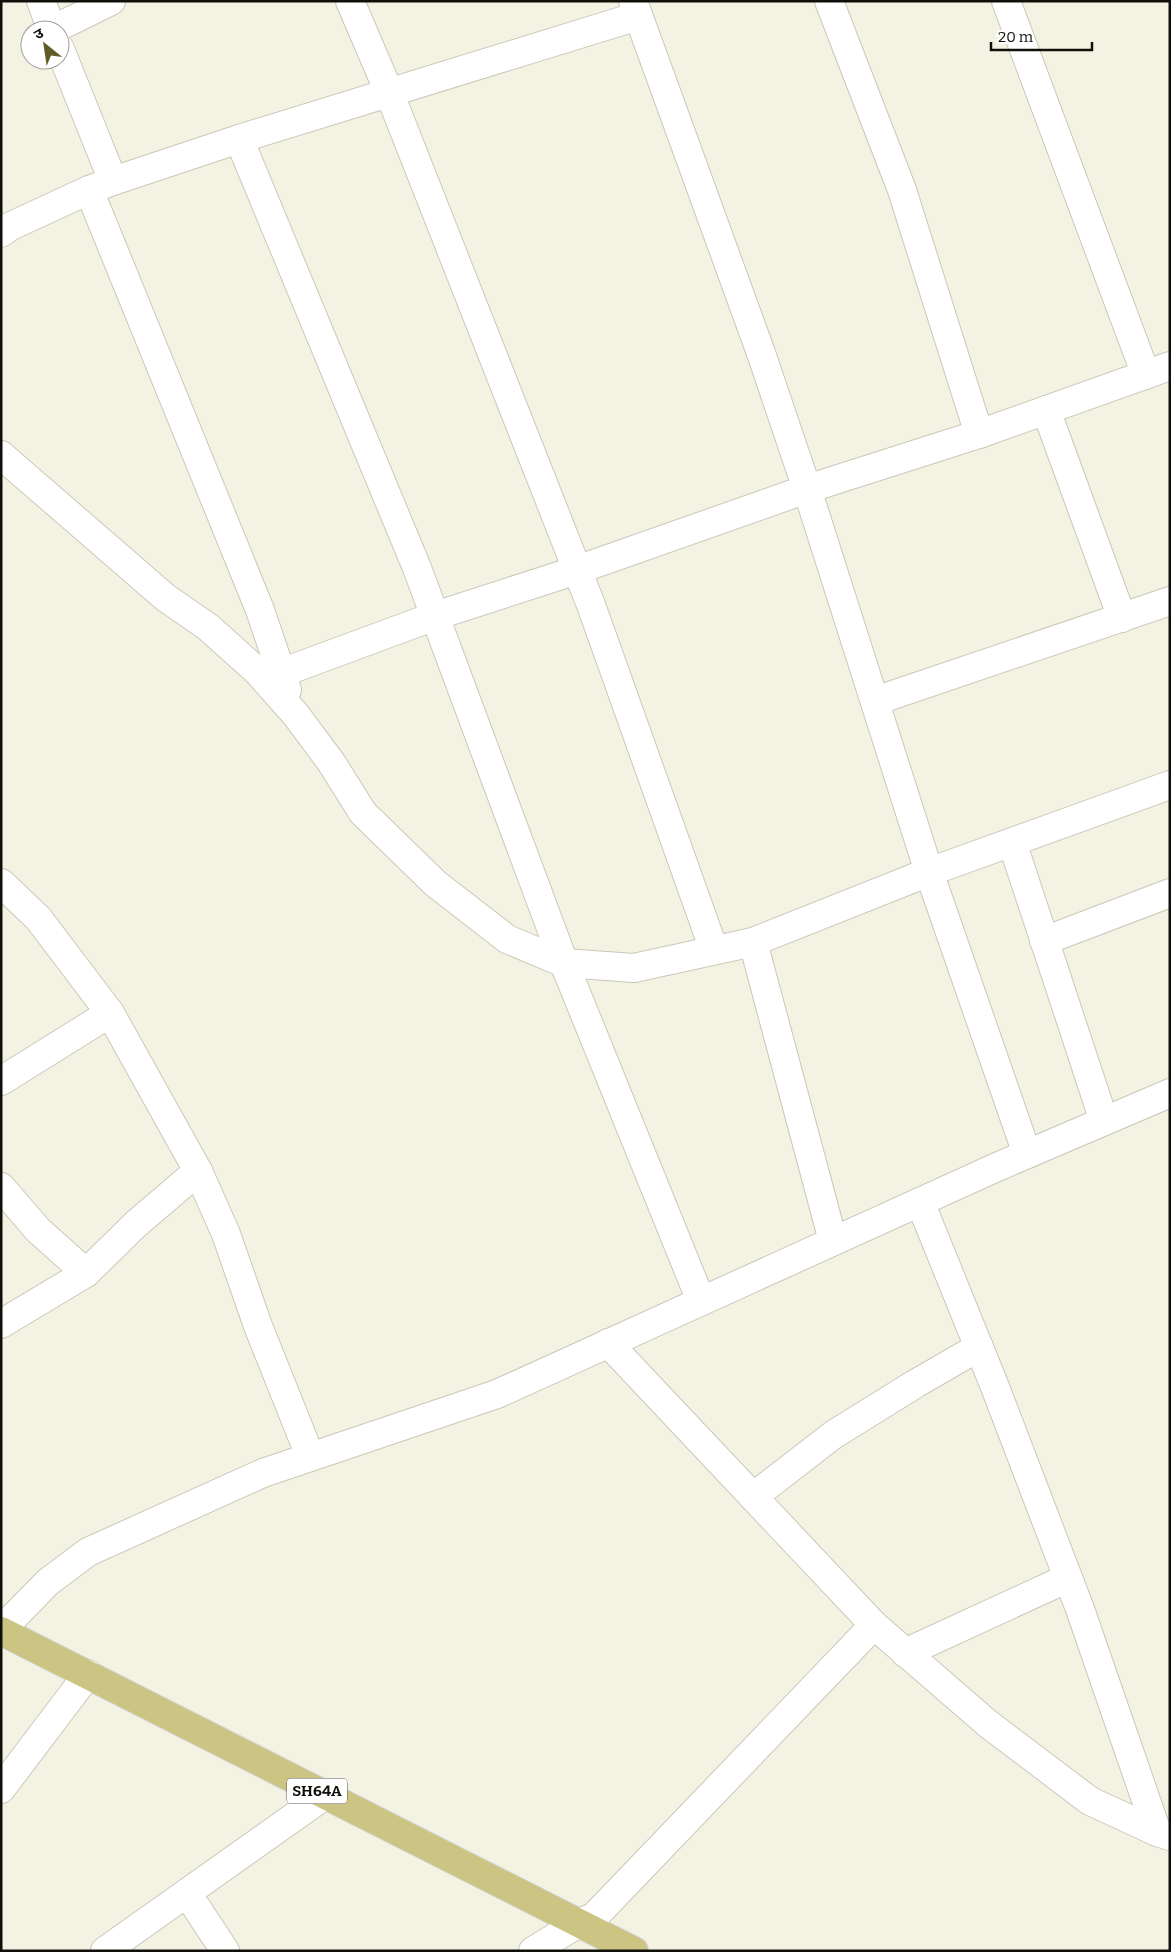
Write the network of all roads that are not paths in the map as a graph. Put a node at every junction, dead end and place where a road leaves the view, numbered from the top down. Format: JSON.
{"nodes":[{"id":1,"x":41,"y":1,"type":"edge"},
{"id":2,"x":111,"y":1,"type":"edge"},
{"id":3,"x":350,"y":1,"type":"edge"},
{"id":4,"x":829,"y":1,"type":"edge"},
{"id":5,"x":1006,"y":1,"type":"edge"},
{"id":6,"x":635,"y":8,"type":"edge"},
{"id":7,"x":48,"y":20,"type":"edge"},
{"id":8,"x":70,"y":21,"type":"edge"},
{"id":9,"x":66,"y":70,"type":"edge"},
{"id":10,"x":389,"y":92,"type":"junction"},
{"id":11,"x":239,"y":139,"type":"junction"},
{"id":12,"x":101,"y":185,"type":"junction"},
{"id":13,"x":1,"y":233,"type":"edge"},
{"id":14,"x":1158,"y":370,"type":"edge"},
{"id":15,"x":1046,"y":410,"type":"junction"},
{"id":16,"x":979,"y":434,"type":"junction"},
{"id":17,"x":1,"y":454,"type":"edge"},
{"id":18,"x":807,"y":489,"type":"junction"},
{"id":19,"x":577,"y":570,"type":"junction"},
{"id":20,"x":1170,"y":602,"type":"edge"},
{"id":21,"x":435,"y":616,"type":"junction"},
{"id":22,"x":1122,"y":618,"type":"junction"},
{"id":23,"x":281,"y":673,"type":"junction"},
{"id":24,"x":875,"y":701,"type":"junction"},
{"id":25,"x":296,"y":716,"type":"junction"},
{"id":26,"x":1170,"y":785,"type":"edge"},
{"id":27,"x":1012,"y":842,"type":"junction"},
{"id":28,"x":929,"y":872,"type":"junction"},
{"id":29,"x":1,"y":883,"type":"edge"},
{"id":30,"x":1170,"y":893,"type":"edge"},
{"id":31,"x":1044,"y":941,"type":"junction"},
{"id":32,"x":753,"y":942,"type":"junction"},
{"id":33,"x":714,"y":950,"type":"junction"},
{"id":34,"x":564,"y":963,"type":"junction"},
{"id":35,"x":110,"y":1013,"type":"junction"},
{"id":36,"x":1,"y":1081,"type":"edge"},
{"id":37,"x":1170,"y":1093,"type":"edge"},
{"id":38,"x":1104,"y":1121,"type":"junction"},
{"id":39,"x":1027,"y":1154,"type":"junction"},
{"id":40,"x":198,"y":1171,"type":"junction"},
{"id":41,"x":1,"y":1187,"type":"edge"},
{"id":42,"x":920,"y":1202,"type":"junction"},
{"id":43,"x":833,"y":1241,"type":"junction"},
{"id":44,"x":86,"y":1273,"type":"junction"},
{"id":45,"x":700,"y":1301,"type":"junction"},
{"id":46,"x":1,"y":1324,"type":"edge"},
{"id":47,"x":608,"y":1343,"type":"junction"},
{"id":48,"x":979,"y":1347,"type":"junction"},
{"id":49,"x":310,"y":1456,"type":"junction"},
{"id":50,"x":753,"y":1497,"type":"junction"},
{"id":51,"x":1068,"y":1578,"type":"junction"},
{"id":52,"x":874,"y":1625,"type":"junction"},
{"id":53,"x":1,"y":1631,"type":"edge"},
{"id":54,"x":905,"y":1652,"type":"junction"},
{"id":55,"x":88,"y":1674,"type":"junction"},
{"id":56,"x":1,"y":1789,"type":"edge"},
{"id":57,"x":325,"y":1795,"type":"junction"},
{"id":58,"x":1163,"y":1834,"type":"edge"},
{"id":59,"x":187,"y":1893,"type":"junction"},
{"id":60,"x":579,"y":1923,"type":"junction"},
{"id":61,"x":105,"y":1951,"type":"edge"},
{"id":62,"x":225,"y":1951,"type":"edge"},
{"id":63,"x":533,"y":1951,"type":"edge"},
{"id":64,"x":634,"y":1951,"type":"edge"}],
"edges":[{"from":1,"to":7,"type":"street"},
{"from":2,"to":8,"type":"street"},
{"from":3,"to":10,"type":"street"},
{"from":4,"to":16,"type":"street"},
{"from":5,"to":14,"type":"street"},
{"from":6,"to":10,"type":"street"},
{"from":6,"to":18,"type":"street"},
{"from":9,"to":12,"type":"street"},
{"from":10,"to":11,"type":"street"},
{"from":10,"to":19,"type":"street"},
{"from":11,"to":12,"type":"street"},
{"from":11,"to":21,"type":"street"},
{"from":12,"to":13,"type":"street"},
{"from":12,"to":23,"type":"street"},
{"from":14,"to":15,"type":"street"},
{"from":15,"to":16,"type":"street"},
{"from":15,"to":22,"type":"street"},
{"from":16,"to":18,"type":"street"},
{"from":17,"to":25,"type":"street"},
{"from":18,"to":19,"type":"street"},
{"from":18,"to":24,"type":"street"},
{"from":19,"to":21,"type":"street"},
{"from":19,"to":33,"type":"street"},
{"from":20,"to":22,"type":"street"},
{"from":21,"to":23,"type":"street"},
{"from":21,"to":34,"type":"street"},
{"from":22,"to":24,"type":"street"},
{"from":23,"to":25,"type":"street"},
{"from":24,"to":28,"type":"street"},
{"from":25,"to":34,"type":"street"},
{"from":26,"to":27,"type":"street"},
{"from":27,"to":28,"type":"street"},
{"from":27,"to":31,"type":"street"},
{"from":28,"to":32,"type":"street"},
{"from":28,"to":39,"type":"street"},
{"from":29,"to":35,"type":"street"},
{"from":30,"to":31,"type":"street"},
{"from":31,"to":38,"type":"street"},
{"from":32,"to":33,"type":"street"},
{"from":32,"to":43,"type":"street"},
{"from":33,"to":34,"type":"street"},
{"from":34,"to":45,"type":"street"},
{"from":35,"to":36,"type":"street"},
{"from":35,"to":40,"type":"street"},
{"from":37,"to":38,"type":"street"},
{"from":38,"to":39,"type":"street"},
{"from":39,"to":42,"type":"street"},
{"from":40,"to":44,"type":"street"},
{"from":40,"to":49,"type":"street"},
{"from":41,"to":44,"type":"street"},
{"from":42,"to":43,"type":"street"},
{"from":42,"to":48,"type":"street"},
{"from":43,"to":45,"type":"street"},
{"from":44,"to":46,"type":"street"},
{"from":45,"to":47,"type":"street"},
{"from":47,"to":49,"type":"street"},
{"from":47,"to":50,"type":"street"},
{"from":48,"to":50,"type":"street"},
{"from":48,"to":51,"type":"street"},
{"from":49,"to":53,"type":"street"},
{"from":50,"to":52,"type":"street"},
{"from":51,"to":54,"type":"street"},
{"from":51,"to":58,"type":"street"},
{"from":52,"to":54,"type":"street"},
{"from":52,"to":60,"type":"street"},
{"from":53,"to":55,"type":"main road","number":"SH64A"},
{"from":54,"to":58,"type":"street"},
{"from":55,"to":56,"type":"street"},
{"from":55,"to":57,"type":"main road","number":"SH64A"},
{"from":57,"to":59,"type":"street"},
{"from":57,"to":60,"type":"main road","number":"SH64A"},
{"from":59,"to":61,"type":"street"},
{"from":59,"to":62,"type":"street"},
{"from":60,"to":63,"type":"street"},
{"from":60,"to":64,"type":"main road","number":"SH64A"}]}
